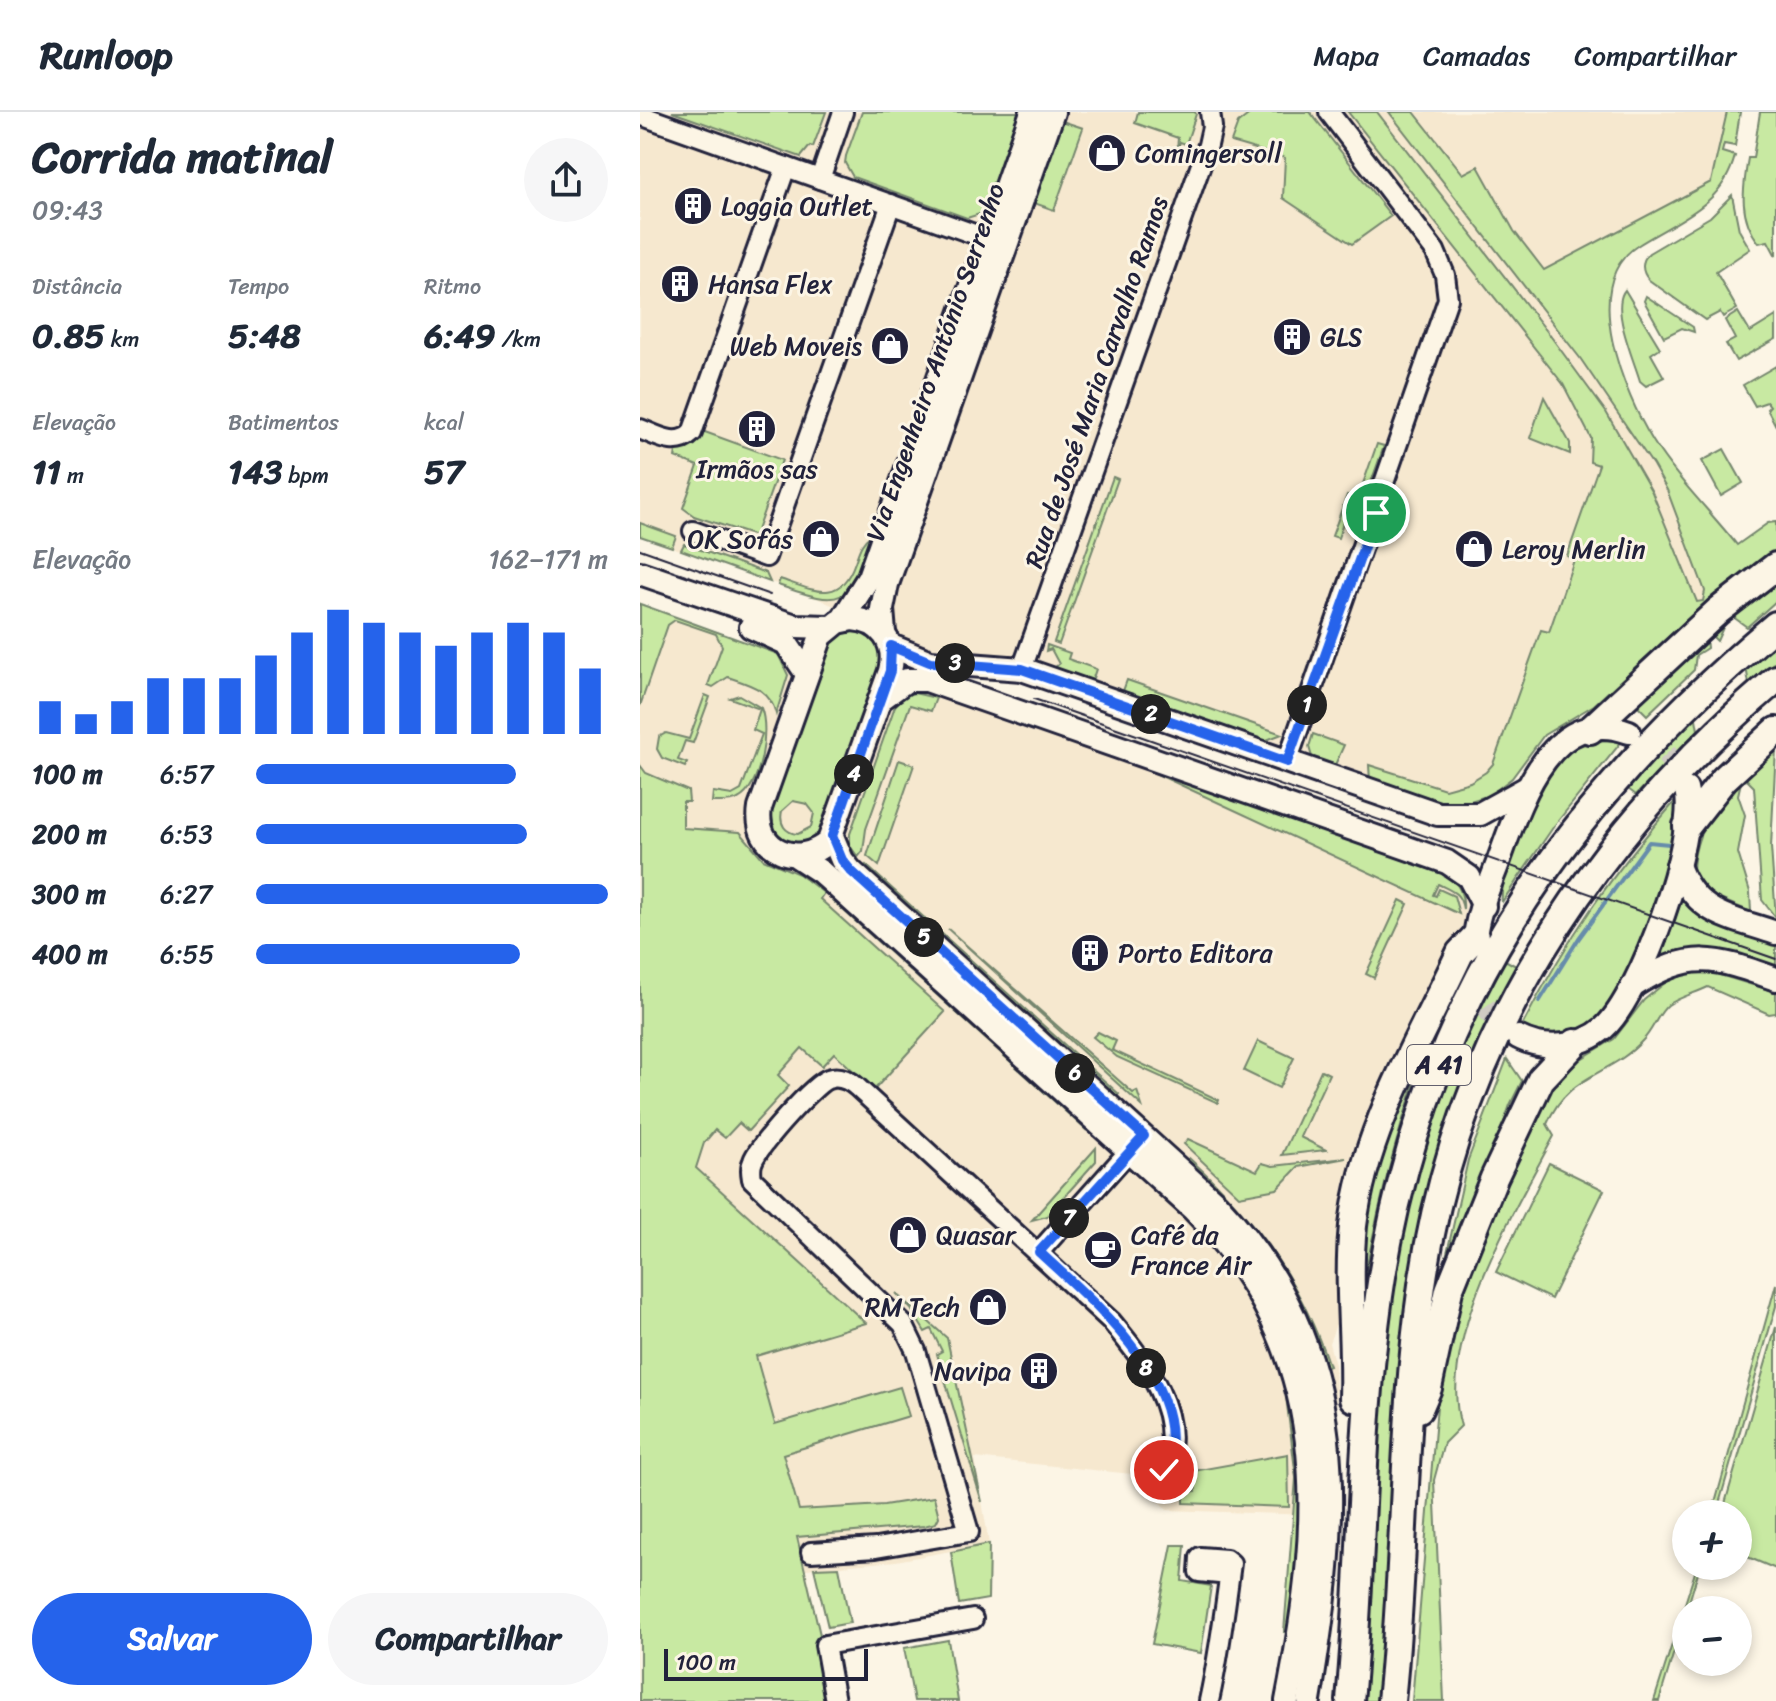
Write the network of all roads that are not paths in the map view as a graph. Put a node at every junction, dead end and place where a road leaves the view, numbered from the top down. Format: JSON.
{"nodes":[{"id":1,"x":843,"y":112,"type":"edge"},
{"id":2,"x":1032,"y":112,"type":"edge"},
{"id":3,"x":1053,"y":112,"type":"edge"},
{"id":4,"x":1228,"y":112,"type":"edge"},
{"id":5,"x":1329,"y":112,"type":"edge"},
{"id":6,"x":640,"y":115,"type":"edge"},
{"id":7,"x":1211,"y":120,"type":"edge"},
{"id":8,"x":786,"y":167,"type":"junction"},
{"id":9,"x":820,"y":179,"type":"junction"},
{"id":10,"x":891,"y":204,"type":"junction"},
{"id":11,"x":988,"y":239,"type":"junction"},
{"id":12,"x":640,"y":429,"type":"edge"},
{"id":13,"x":693,"y":531,"type":"dead end"},
{"id":14,"x":1776,"y":566,"type":"edge"},
{"id":15,"x":640,"y":573,"type":"edge"},
{"id":16,"x":640,"y":588,"type":"edge"},
{"id":17,"x":835,"y":624,"type":"junction"},
{"id":18,"x":1776,"y":625,"type":"edge"},
{"id":19,"x":887,"y":640,"type":"junction"},
{"id":20,"x":1022,"y":669,"type":"junction"},
{"id":21,"x":807,"y":674,"type":"junction"},
{"id":22,"x":1776,"y":679,"type":"edge"},
{"id":23,"x":881,"y":699,"type":"junction"},
{"id":24,"x":1590,"y":730,"type":"junction"},
{"id":25,"x":1776,"y":731,"type":"edge"},
{"id":26,"x":1629,"y":732,"type":"tunnel mouth"},
{"id":27,"x":1287,"y":762,"type":"junction"},
{"id":28,"x":1527,"y":788,"type":"junction"},
{"id":29,"x":1686,"y":789,"type":"tunnel mouth"},
{"id":30,"x":1687,"y":826,"type":"junction"},
{"id":31,"x":832,"y":836,"type":"junction"},
{"id":32,"x":798,"y":857,"type":"junction"},
{"id":33,"x":1678,"y":865,"type":"junction"},
{"id":34,"x":1484,"y":906,"type":"junction"},
{"id":35,"x":1776,"y":933,"type":"edge"},
{"id":36,"x":1475,"y":940,"type":"joint"},
{"id":37,"x":1776,"y":979,"type":"edge"},
{"id":38,"x":1633,"y":986,"type":"junction"},
{"id":39,"x":1518,"y":1037,"type":"tunnel mouth"},
{"id":40,"x":1575,"y":1043,"type":"junction"},
{"id":41,"x":1137,"y":1144,"type":"junction"},
{"id":42,"x":1039,"y":1252,"type":"junction"},
{"id":43,"x":1408,"y":1434,"type":"junction"},
{"id":44,"x":1164,"y":1470,"type":"dead end"},
{"id":45,"x":1363,"y":1505,"type":"junction"},
{"id":46,"x":811,"y":1552,"type":"dead end"},
{"id":47,"x":1229,"y":1575,"type":"dead end"},
{"id":48,"x":973,"y":1619,"type":"dead end"},
{"id":49,"x":835,"y":1701,"type":"edge"},
{"id":50,"x":1209,"y":1701,"type":"edge"},
{"id":51,"x":1287,"y":1701,"type":"edge"},
{"id":52,"x":1309,"y":1701,"type":"edge"},
{"id":53,"x":1350,"y":1701,"type":"edge"},
{"id":54,"x":1391,"y":1701,"type":"edge"}],
"edges":[{"from":1,"to":9,"type":"street"},
{"from":2,"to":11,"type":"main road","name":"Via Engenheiro António Serrenho"},
{"from":3,"to":19,"type":"main road","name":"Via Engenheiro António Serrenho"},
{"from":4,"to":7,"type":"street"},
{"from":5,"to":27,"type":"street"},
{"from":6,"to":8,"type":"street"},
{"from":7,"to":20,"type":"street","name":"Rua de José Maria Carvalho Ramos"},
{"from":8,"to":9,"type":"street"},
{"from":8,"to":12,"type":"street"},
{"from":9,"to":10,"type":"street"},
{"from":10,"to":11,"type":"street"},
{"from":10,"to":13,"type":"street"},
{"from":11,"to":17,"type":"main road","name":"Via Engenheiro António Serrenho"},
{"from":14,"to":24,"type":"highway"},
{"from":15,"to":17,"type":"main road"},
{"from":16,"to":21,"type":"main road"},
{"from":17,"to":19,"type":"main road"},
{"from":17,"to":21,"type":"main road","name":"Via Engenheiro António Serrenho"},
{"from":18,"to":45,"type":"highway","number":"A 41"},
{"from":19,"to":20,"type":"main road"},
{"from":19,"to":23,"type":"main road","name":"Via Engenheiro António Serrenho"},
{"from":20,"to":27,"type":"main road"},
{"from":21,"to":32,"type":"main road","name":"Via Engenheiro António Serrenho"},
{"from":22,"to":43,"type":"highway","number":"A 41"},
{"from":23,"to":31,"type":"main road","name":"Via Engenheiro António Serrenho"},
{"from":23,"to":34,"type":"main road"},
{"from":24,"to":26,"type":"main road"},
{"from":24,"to":28,"type":"main road"},
{"from":25,"to":30,"type":"highway"},
{"from":27,"to":28,"type":"main road"},
{"from":28,"to":34,"type":"main road"},
{"from":29,"to":30,"type":"main road"},
{"from":30,"to":33,"type":"main road"},
{"from":31,"to":32,"type":"main road"},
{"from":31,"to":41,"type":"main road"},
{"from":32,"to":41,"type":"main road","name":"Via Engenheiro António Serrenho"},
{"from":33,"to":35,"type":"main road"},
{"from":33,"to":38,"type":"main road"},
{"from":34,"to":36,"type":"main road"},
{"from":36,"to":45,"type":"highway"},
{"from":37,"to":38,"type":"main road"},
{"from":38,"to":40,"type":"main road"},
{"from":39,"to":40,"type":"main road"},
{"from":40,"to":43,"type":"highway"},
{"from":41,"to":42,"type":"street"},
{"from":41,"to":51,"type":"main road"},
{"from":41,"to":52,"type":"main road"},
{"from":42,"to":44,"type":"street"},
{"from":42,"to":46,"type":"street"},
{"from":43,"to":54,"type":"highway","number":"A 41"},
{"from":45,"to":53,"type":"highway","number":"A 41"},
{"from":47,"to":50,"type":"street"},
{"from":48,"to":49,"type":"street"}]}
